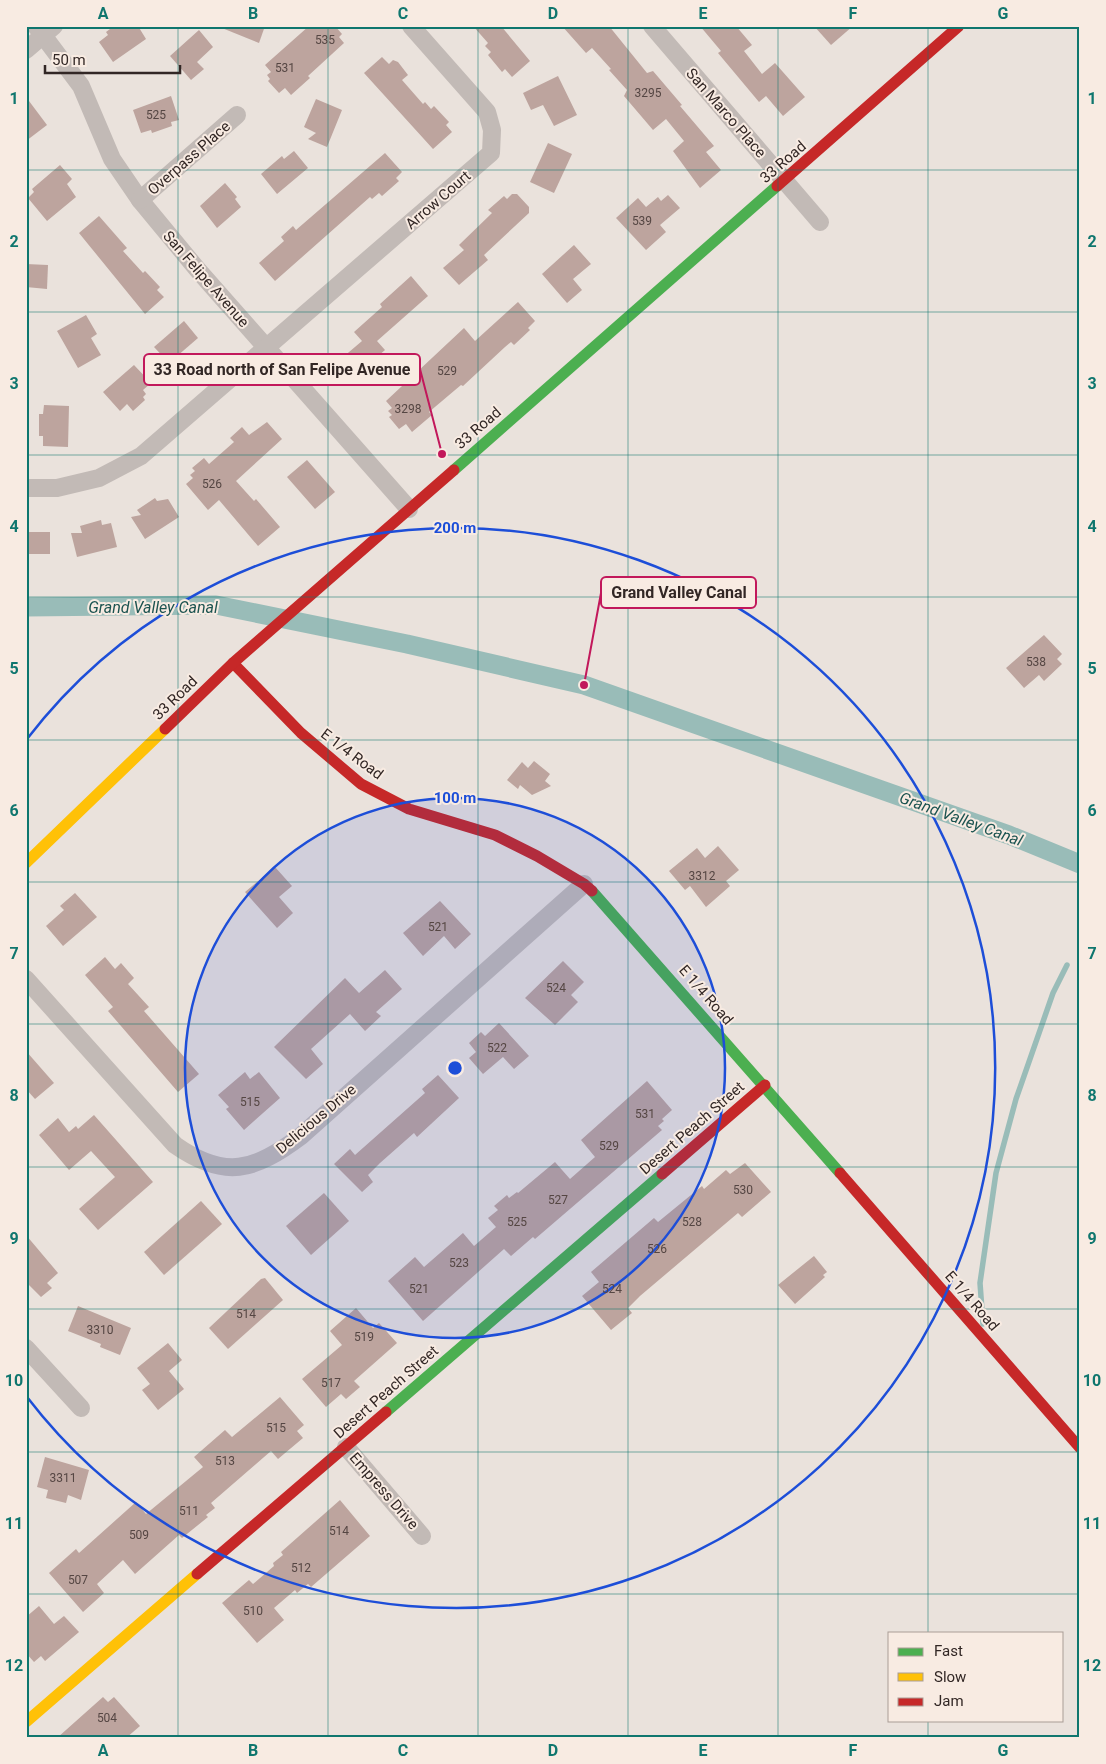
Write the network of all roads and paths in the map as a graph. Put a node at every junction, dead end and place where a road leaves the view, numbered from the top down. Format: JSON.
{"nodes":[{"id":1,"x":411,"y":26,"type":"edge"},
{"id":2,"x":652,"y":26,"type":"edge"},
{"id":3,"x":959,"y":26,"type":"edge"},
{"id":4,"x":45,"y":29,"type":"edge"},
{"id":5,"x":26,"y":50,"type":"edge"},
{"id":6,"x":237,"y":115,"type":"dead end"},
{"id":7,"x":785,"y":181,"type":"junction"},
{"id":8,"x":140,"y":200,"type":"junction"},
{"id":9,"x":820,"y":222,"type":"dead end"},
{"id":10,"x":266,"y":348,"type":"junction"},
{"id":11,"x":26,"y":488,"type":"edge"},
{"id":12,"x":409,"y":509,"type":"junction"},
{"id":13,"x":233,"y":663,"type":"junction"},
{"id":14,"x":26,"y":863,"type":"edge"},
{"id":15,"x":584,"y":884,"type":"junction"},
{"id":16,"x":26,"y":979,"type":"edge"},
{"id":17,"x":765,"y":1085,"type":"junction"},
{"id":18,"x":26,"y":1348,"type":"edge"},
{"id":19,"x":81,"y":1408,"type":"dead end"},
{"id":20,"x":346,"y":1447,"type":"junction"},
{"id":21,"x":1080,"y":1448,"type":"edge"},
{"id":22,"x":422,"y":1536,"type":"dead end"},
{"id":23,"x":26,"y":1722,"type":"edge"}],
"edges":[{"from":1,"to":10,"type":"street","name":"Arrow Court"},
{"from":2,"to":7,"type":"street","name":"San Marco Place"},
{"from":3,"to":7,"type":"street","name":"33 Road"},
{"from":4,"to":5,"type":"street"},
{"from":4,"to":8,"type":"street","name":"San Felipe Avenue"},
{"from":6,"to":8,"type":"street","name":"Overpass Place"},
{"from":7,"to":9,"type":"street","name":"San Marco Place"},
{"from":7,"to":12,"type":"street","name":"33 Road"},
{"from":8,"to":10,"type":"street","name":"San Felipe Avenue"},
{"from":10,"to":11,"type":"street","name":"Arrow Court"},
{"from":10,"to":12,"type":"street","name":"San Felipe Avenue"},
{"from":12,"to":13,"type":"street","name":"33 Road"},
{"from":13,"to":14,"type":"street","name":"33 Road"},
{"from":13,"to":15,"type":"street","name":"E 1/4 Road"},
{"from":15,"to":16,"type":"street","name":"Delicious Drive"},
{"from":15,"to":17,"type":"street","name":"E 1/4 Road"},
{"from":17,"to":20,"type":"street","name":"Desert Peach Street"},
{"from":17,"to":21,"type":"street","name":"E 1/4 Road"},
{"from":18,"to":19,"type":"street"},
{"from":20,"to":22,"type":"street","name":"Empress Drive"},
{"from":20,"to":23,"type":"street","name":"Desert Peach Street"}]}
